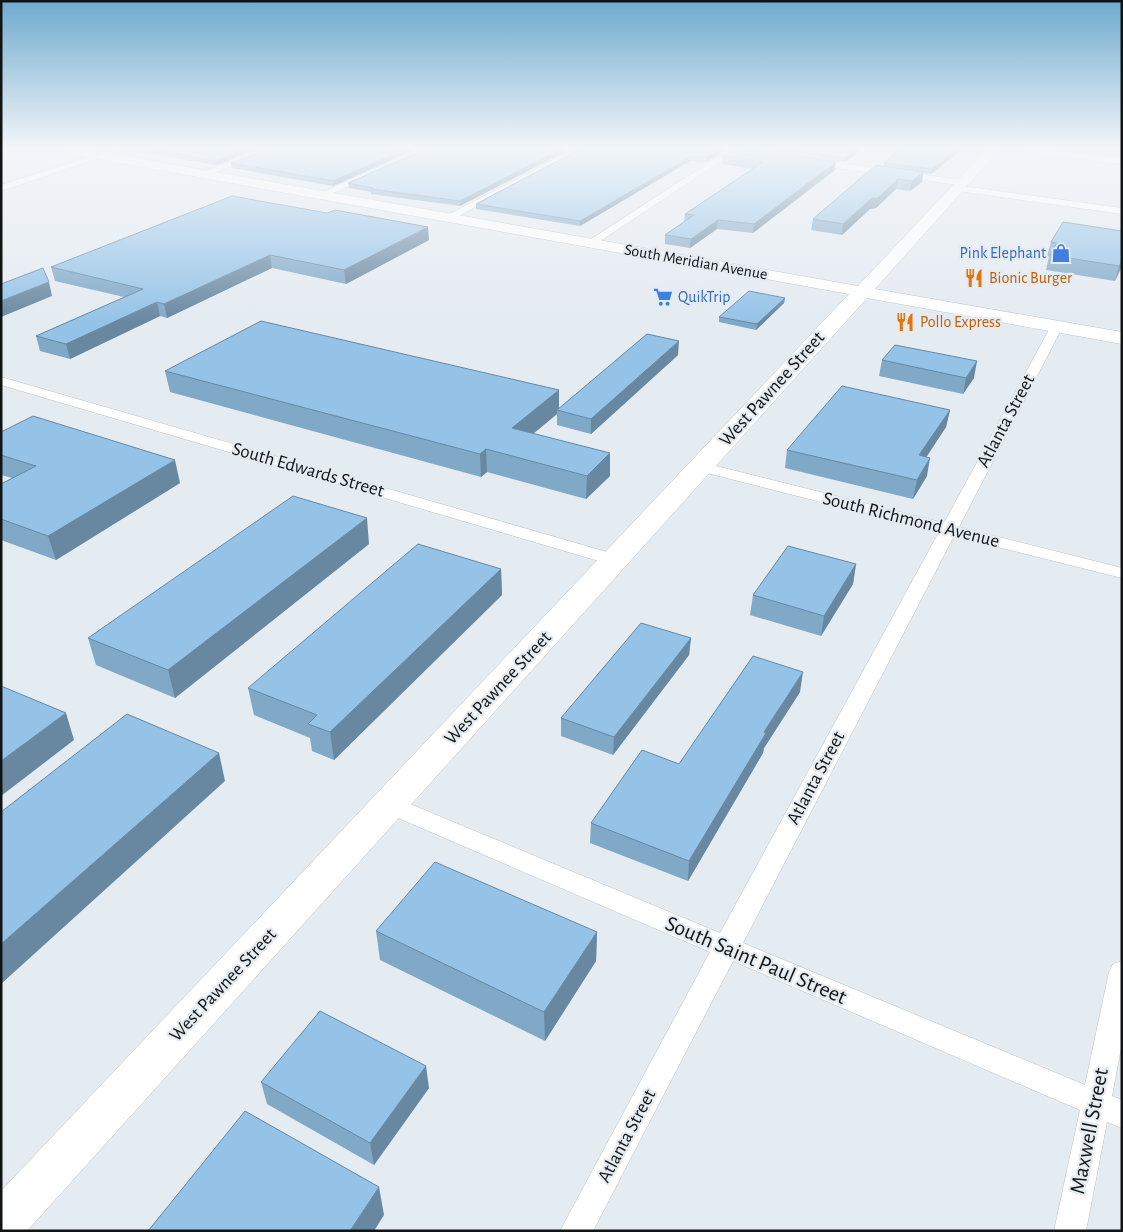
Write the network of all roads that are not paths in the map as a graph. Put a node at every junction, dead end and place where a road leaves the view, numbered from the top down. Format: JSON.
{"nodes":[{"id":1,"x":384,"y":206,"type":"edge"},
{"id":2,"x":469,"y":206,"type":"edge"},
{"id":3,"x":648,"y":206,"type":"edge"},
{"id":4,"x":941,"y":206,"type":"edge"},
{"id":5,"x":1093,"y":206,"type":"edge"},
{"id":6,"x":1122,"y":211,"type":"edge"},
{"id":7,"x":447,"y":218,"type":"junction"},
{"id":8,"x":590,"y":243,"type":"junction"},
{"id":9,"x":861,"y":291,"type":"junction"},
{"id":10,"x":1056,"y":326,"type":"junction"},
{"id":11,"x":1122,"y":338,"type":"edge"},
{"id":12,"x":1,"y":381,"type":"edge"},
{"id":13,"x":700,"y":467,"type":"junction"},
{"id":14,"x":947,"y":529,"type":"junction"},
{"id":15,"x":615,"y":560,"type":"junction"},
{"id":16,"x":1122,"y":574,"type":"edge"},
{"id":17,"x":390,"y":806,"type":"junction"},
{"id":18,"x":727,"y":948,"type":"junction"},
{"id":19,"x":1122,"y":972,"type":"edge"},
{"id":20,"x":1095,"y":1102,"type":"junction"},
{"id":21,"x":1122,"y":1114,"type":"edge"},
{"id":22,"x":1,"y":1226,"type":"edge"},
{"id":23,"x":576,"y":1231,"type":"edge"},
{"id":24,"x":1070,"y":1231,"type":"edge"}],
"edges":[{"from":1,"to":7,"type":"main road","name":"South Meridian Avenue"},
{"from":2,"to":7,"type":"street"},
{"from":3,"to":8,"type":"street"},
{"from":4,"to":9,"type":"main road","name":"West Pawnee Street"},
{"from":5,"to":6,"type":"street"},
{"from":7,"to":8,"type":"main road","name":"South Meridian Avenue"},
{"from":8,"to":9,"type":"main road","name":"South Meridian Avenue"},
{"from":9,"to":10,"type":"main road","name":"South Meridian Avenue"},
{"from":9,"to":13,"type":"main road","name":"West Pawnee Street"},
{"from":10,"to":11,"type":"main road","name":"South Meridian Avenue"},
{"from":10,"to":14,"type":"street","name":"Atlanta Street"},
{"from":12,"to":15,"type":"street","name":"South Edwards Street"},
{"from":13,"to":14,"type":"street","name":"South Richmond Avenue"},
{"from":13,"to":15,"type":"main road","name":"West Pawnee Street"},
{"from":14,"to":16,"type":"street","name":"South Richmond Avenue"},
{"from":14,"to":18,"type":"street","name":"Atlanta Street"},
{"from":15,"to":17,"type":"main road","name":"West Pawnee Street"},
{"from":17,"to":18,"type":"street","name":"South Saint Paul Street"},
{"from":17,"to":22,"type":"main road","name":"West Pawnee Street"},
{"from":18,"to":20,"type":"street","name":"South Saint Paul Street"},
{"from":18,"to":23,"type":"street","name":"Atlanta Street"},
{"from":19,"to":20,"type":"street","name":"Maxwell Street"},
{"from":20,"to":21,"type":"street","name":"South Saint Paul Street"},
{"from":20,"to":24,"type":"street","name":"Maxwell Street"}]}
